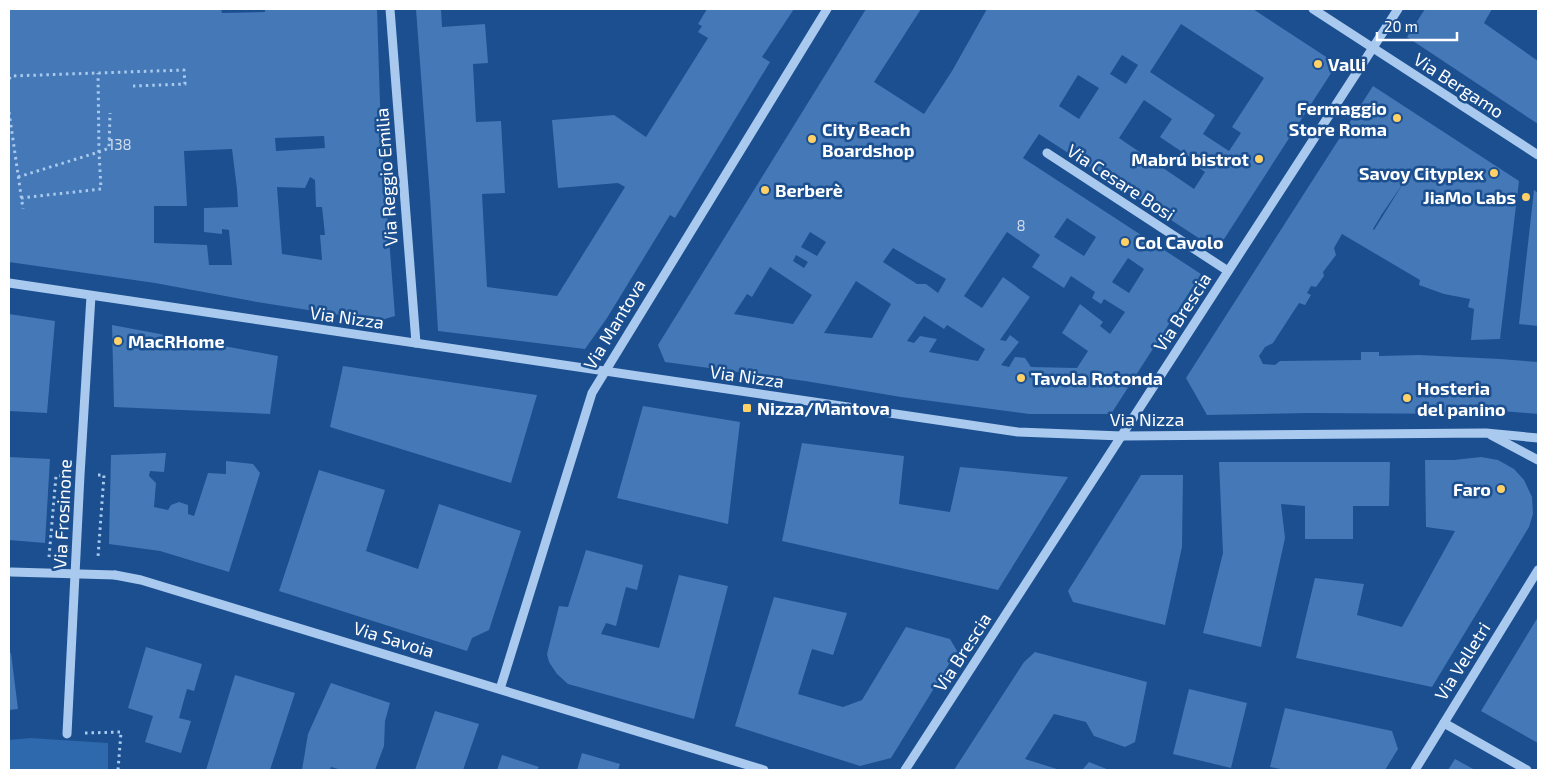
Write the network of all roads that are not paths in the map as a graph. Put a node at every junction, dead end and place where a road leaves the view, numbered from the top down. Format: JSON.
{"nodes":[{"id":1,"x":390,"y":9,"type":"edge"},
{"id":2,"x":827,"y":9,"type":"edge"},
{"id":3,"x":1313,"y":9,"type":"edge"},
{"id":4,"x":1398,"y":9,"type":"edge"},
{"id":5,"x":1372,"y":48,"type":"junction"},
{"id":6,"x":1047,"y":153,"type":"dead end"},
{"id":7,"x":1538,"y":154,"type":"edge"},
{"id":8,"x":1228,"y":271,"type":"junction"},
{"id":9,"x":9,"y":283,"type":"edge"},
{"id":10,"x":91,"y":296,"type":"junction"},
{"id":11,"x":416,"y":343,"type":"junction"},
{"id":12,"x":604,"y":372,"type":"junction"},
{"id":13,"x":1486,"y":433,"type":"junction"},
{"id":14,"x":1122,"y":436,"type":"junction"},
{"id":15,"x":1538,"y":438,"type":"edge"},
{"id":16,"x":1538,"y":460,"type":"edge"},
{"id":17,"x":1538,"y":570,"type":"edge"},
{"id":18,"x":10,"y":572,"type":"edge"},
{"id":19,"x":500,"y":689,"type":"junction"},
{"id":20,"x":1444,"y":722,"type":"junction"},
{"id":21,"x":67,"y":734,"type":"road end"},
{"id":22,"x":764,"y":770,"type":"edge"},
{"id":23,"x":905,"y":770,"type":"edge"},
{"id":24,"x":1415,"y":770,"type":"edge"},
{"id":25,"x":1527,"y":770,"type":"edge"}],
"edges":[{"from":1,"to":11,"type":"street","name":"Via Reggio Emilia"},
{"from":2,"to":12,"type":"street","name":"Via Mantova"},
{"from":3,"to":5,"type":"street","name":"Via Bergamo"},
{"from":4,"to":5,"type":"street","name":"Via Brescia"},
{"from":5,"to":7,"type":"street","name":"Via Bergamo"},
{"from":5,"to":8,"type":"street","name":"Via Brescia"},
{"from":6,"to":8,"type":"street","name":"Via Cesare Bosi"},
{"from":8,"to":14,"type":"street","name":"Via Brescia"},
{"from":9,"to":10,"type":"street","name":"Via Nizza"},
{"from":10,"to":11,"type":"street","name":"Via Nizza"},
{"from":10,"to":21,"type":"street","name":"Via Frosinone"},
{"from":11,"to":12,"type":"street","name":"Via Nizza"},
{"from":12,"to":14,"type":"street","name":"Via Nizza"},
{"from":12,"to":19,"type":"street","name":"Via Mantova"},
{"from":13,"to":14,"type":"street","name":"Via Nizza"},
{"from":13,"to":15,"type":"street","name":"Via Nizza"},
{"from":13,"to":16,"type":"street","name":"Via Nizza"},
{"from":14,"to":23,"type":"street","name":"Via Brescia"},
{"from":17,"to":20,"type":"street","name":"Via Velletri"},
{"from":18,"to":19,"type":"street","name":"Via Savoia","bridge":true},
{"from":19,"to":22,"type":"street","name":"Via Savoia"},
{"from":20,"to":24,"type":"street","name":"Via Velletri"},
{"from":20,"to":25,"type":"street"}]}
